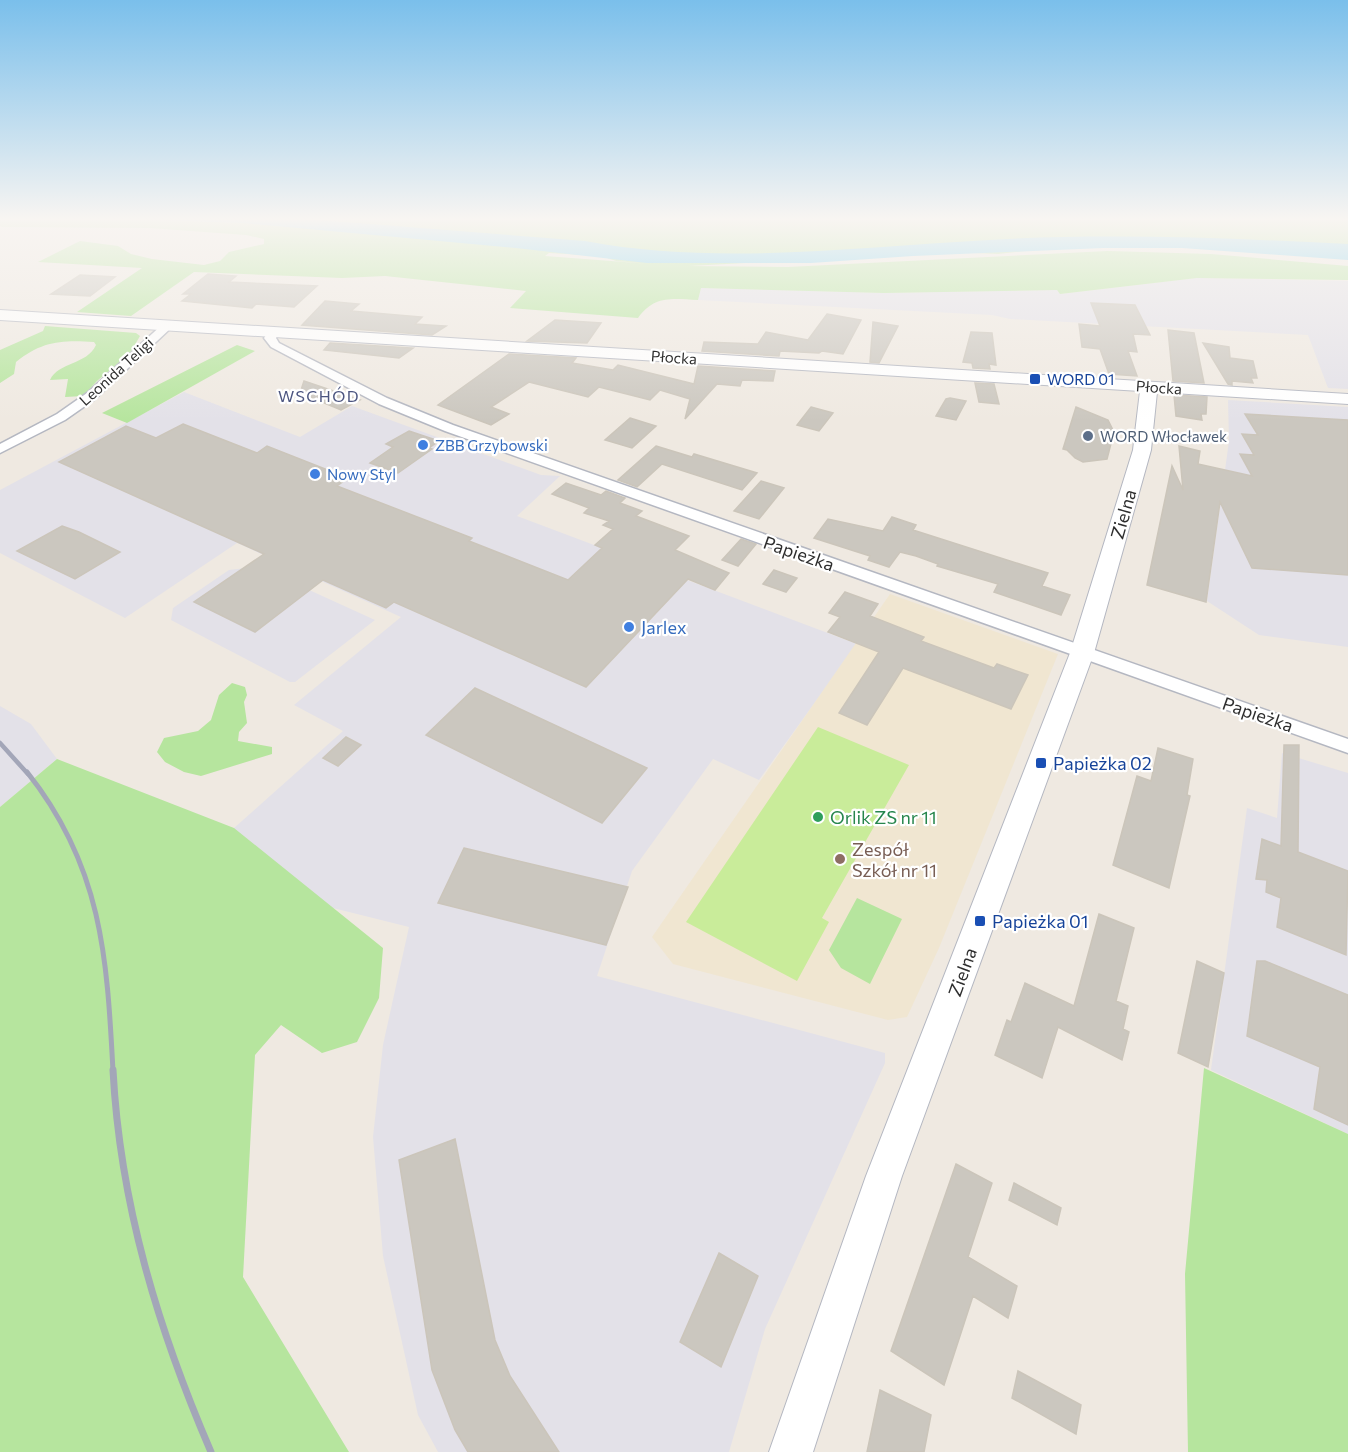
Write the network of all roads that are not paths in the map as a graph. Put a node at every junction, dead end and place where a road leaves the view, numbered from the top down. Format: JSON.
{"nodes":[{"id":1,"x":0,"y":315,"type":"edge"},
{"id":2,"x":168,"y":326,"type":"junction"},
{"id":3,"x":274,"y":332,"type":"junction"},
{"id":4,"x":1149,"y":386,"type":"junction"},
{"id":5,"x":1348,"y":399,"type":"edge"},
{"id":6,"x":0,"y":449,"type":"edge"},
{"id":7,"x":1082,"y":653,"type":"junction"},
{"id":8,"x":1348,"y":746,"type":"edge"},
{"id":9,"x":791,"y":1452,"type":"edge"}],
"edges":[{"from":1,"to":2,"type":"street","name":"Płocka"},
{"from":2,"to":3,"type":"street","name":"Płocka"},
{"from":2,"to":6,"type":"street","name":"Leonida Teligi"},
{"from":3,"to":4,"type":"street","name":"Płocka"},
{"from":3,"to":7,"type":"street","name":"Papieżka"},
{"from":4,"to":5,"type":"street","name":"Płocka"},
{"from":4,"to":7,"type":"street","name":"Zielna"},
{"from":7,"to":8,"type":"street","name":"Papieżka"},
{"from":7,"to":9,"type":"street","name":"Zielna"}]}
